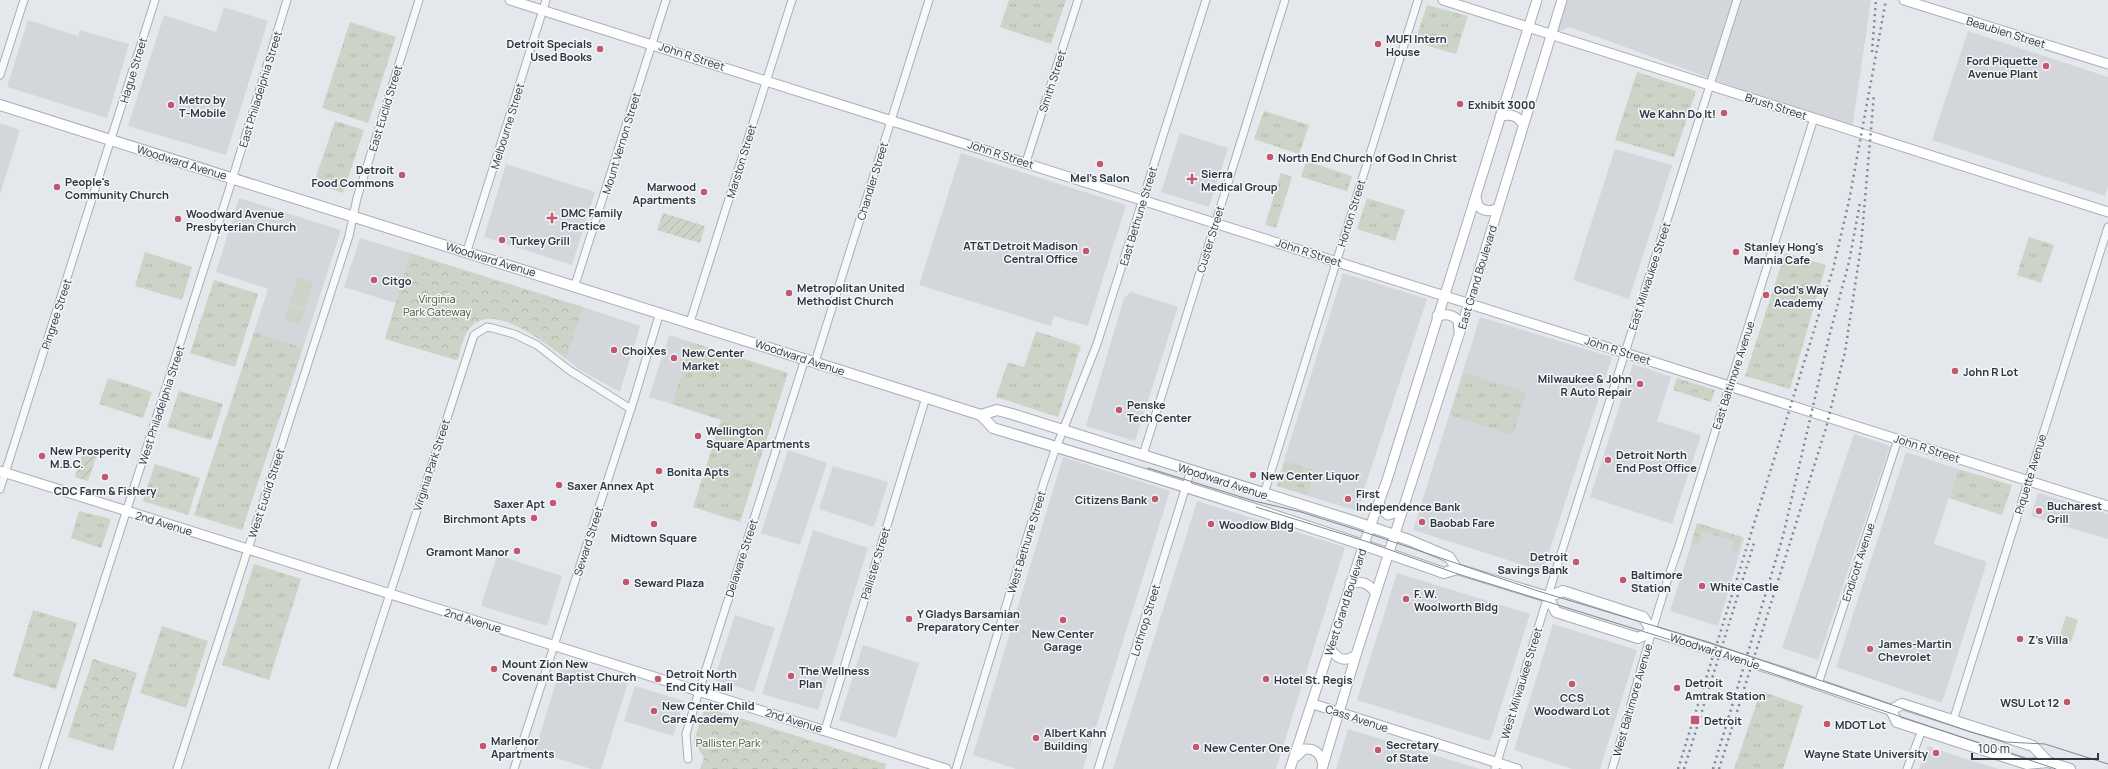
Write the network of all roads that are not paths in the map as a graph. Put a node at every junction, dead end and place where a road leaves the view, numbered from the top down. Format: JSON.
{"nodes":[{"id":1,"x":24,"y":0,"type":"edge"},
{"id":2,"x":155,"y":0,"type":"edge"},
{"id":3,"x":287,"y":0,"type":"edge"},
{"id":4,"x":419,"y":0,"type":"edge"},
{"id":5,"x":510,"y":0,"type":"edge"},
{"id":6,"x":546,"y":0,"type":"edge"},
{"id":7,"x":666,"y":0,"type":"edge"},
{"id":8,"x":792,"y":0,"type":"edge"},
{"id":9,"x":929,"y":0,"type":"edge"},
{"id":10,"x":1078,"y":0,"type":"edge"},
{"id":11,"x":1206,"y":0,"type":"edge"},
{"id":12,"x":1285,"y":0,"type":"edge"},
{"id":13,"x":1418,"y":0,"type":"edge"},
{"id":14,"x":1443,"y":0,"type":"edge"},
{"id":15,"x":1537,"y":0,"type":"edge"},
{"id":16,"x":1562,"y":0,"type":"edge"},
{"id":17,"x":1737,"y":0,"type":"edge"},
{"id":18,"x":1904,"y":0,"type":"edge"},
{"id":19,"x":543,"y":10,"type":"junction"},
{"id":20,"x":1528,"y":27,"type":"junction"},
{"id":21,"x":1551,"y":34,"type":"junction"},
{"id":22,"x":652,"y":44,"type":"junction"},
{"id":23,"x":2108,"y":64,"type":"edge"},
{"id":24,"x":0,"y":75,"type":"edge"},
{"id":25,"x":766,"y":80,"type":"junction"},
{"id":26,"x":1710,"y":85,"type":"junction"},
{"id":27,"x":0,"y":104,"type":"edge"},
{"id":28,"x":1500,"y":116,"type":"junction"},
{"id":29,"x":1814,"y":118,"type":"junction"},
{"id":30,"x":891,"y":119,"type":"junction"},
{"id":31,"x":1523,"y":124,"type":"junction"},
{"id":32,"x":112,"y":140,"type":"junction"},
{"id":33,"x":1026,"y":162,"type":"junction"},
{"id":34,"x":232,"y":178,"type":"junction"},
{"id":35,"x":1477,"y":191,"type":"junction"},
{"id":36,"x":1143,"y":199,"type":"junction"},
{"id":37,"x":1498,"y":208,"type":"junction"},
{"id":38,"x":2108,"y":212,"type":"edge"},
{"id":39,"x":353,"y":216,"type":"junction"},
{"id":40,"x":1216,"y":222,"type":"junction"},
{"id":41,"x":2108,"y":227,"type":"edge"},
{"id":42,"x":467,"y":251,"type":"junction"},
{"id":43,"x":1336,"y":260,"type":"junction"},
{"id":44,"x":575,"y":285,"type":"junction"},
{"id":45,"x":1444,"y":295,"type":"junction"},
{"id":46,"x":1469,"y":302,"type":"junction"},
{"id":47,"x":660,"y":312,"type":"junction"},
{"id":48,"x":1437,"y":316,"type":"junction"},
{"id":49,"x":690,"y":322,"type":"junction"},
{"id":50,"x":1460,"y":332,"type":"junction"},
{"id":51,"x":1625,"y":352,"type":"junction"},
{"id":52,"x":805,"y":358,"type":"junction"},
{"id":53,"x":816,"y":362,"type":"junction"},
{"id":54,"x":1730,"y":386,"type":"junction"},
{"id":55,"x":926,"y":397,"type":"junction"},
{"id":56,"x":630,"y":409,"type":"junction"},
{"id":57,"x":981,"y":414,"type":"junction"},
{"id":58,"x":1063,"y":430,"type":"junction"},
{"id":59,"x":1898,"y":439,"type":"junction"},
{"id":60,"x":1056,"y":446,"type":"junction"},
{"id":61,"x":1143,"y":455,"type":"junction"},
{"id":62,"x":1190,"y":470,"type":"junction"},
{"id":63,"x":3,"y":472,"type":"edge"},
{"id":64,"x":2028,"y":480,"type":"junction"},
{"id":65,"x":1186,"y":487,"type":"junction"},
{"id":66,"x":0,"y":489,"type":"edge"},
{"id":67,"x":1264,"y":494,"type":"junction"},
{"id":68,"x":1379,"y":503,"type":"junction"},
{"id":69,"x":2108,"y":506,"type":"edge"},
{"id":70,"x":126,"y":511,"type":"junction"},
{"id":71,"x":1402,"y":511,"type":"junction"},
{"id":72,"x":1370,"y":526,"type":"junction"},
{"id":73,"x":1395,"y":535,"type":"junction"},
{"id":74,"x":1364,"y":544,"type":"junction"},
{"id":75,"x":248,"y":549,"type":"junction"},
{"id":76,"x":1389,"y":553,"type":"junction"},
{"id":77,"x":1457,"y":569,"type":"junction"},
{"id":78,"x":1350,"y":583,"type":"junction"},
{"id":79,"x":1376,"y":593,"type":"junction"},
{"id":80,"x":390,"y":594,"type":"junction"},
{"id":81,"x":1548,"y":597,"type":"junction"},
{"id":82,"x":1652,"y":631,"type":"junction"},
{"id":83,"x":554,"y":646,"type":"junction"},
{"id":84,"x":1330,"y":648,"type":"junction"},
{"id":85,"x":1356,"y":655,"type":"junction"},
{"id":86,"x":1818,"y":684,"type":"junction"},
{"id":87,"x":699,"y":691,"type":"junction"},
{"id":88,"x":1312,"y":704,"type":"junction"},
{"id":89,"x":1891,"y":710,"type":"junction"},
{"id":90,"x":1338,"y":712,"type":"junction"},
{"id":91,"x":1954,"y":720,"type":"junction"},
{"id":92,"x":825,"y":730,"type":"junction"},
{"id":93,"x":1922,"y":730,"type":"junction"},
{"id":94,"x":688,"y":759,"type":"dead end"},
{"id":95,"x":1295,"y":759,"type":"junction"},
{"id":96,"x":2048,"y":765,"type":"edge"},
{"id":97,"x":1496,"y":766,"type":"edge"},
{"id":98,"x":1323,"y":768,"type":"edge"},
{"id":99,"x":44,"y":769,"type":"edge"},
{"id":100,"x":177,"y":769,"type":"edge"},
{"id":101,"x":334,"y":769,"type":"edge"},
{"id":102,"x":514,"y":769,"type":"edge"},
{"id":103,"x":946,"y":769,"type":"edge"},
{"id":104,"x":956,"y":769,"type":"edge"},
{"id":105,"x":1098,"y":769,"type":"edge"},
{"id":106,"x":1290,"y":769,"type":"edge"},
{"id":107,"x":1517,"y":769,"type":"edge"},
{"id":108,"x":1612,"y":769,"type":"edge"},
{"id":109,"x":1907,"y":769,"type":"edge"},
{"id":110,"x":2070,"y":769,"type":"edge"}],
"edges":[{"from":1,"to":24,"type":"street"},
{"from":2,"to":32,"type":"street","name":"Hague Street"},
{"from":3,"to":34,"type":"street","name":"East Philadelphia Street"},
{"from":4,"to":39,"type":"street","name":"East Euclid Street"},
{"from":5,"to":19,"type":"street","name":"John R Street"},
{"from":6,"to":19,"type":"street","name":"Melbourne Street"},
{"from":7,"to":22,"type":"street","name":"Mount Vernon Street"},
{"from":8,"to":25,"type":"street","name":"Marston Street"},
{"from":9,"to":30,"type":"street","name":"Chandler Street"},
{"from":10,"to":33,"type":"street","name":"Smith Street"},
{"from":11,"to":36,"type":"street","name":"East Bethune Street"},
{"from":12,"to":40,"type":"street","name":"Custer Street"},
{"from":13,"to":43,"type":"street","name":"Horton Street"},
{"from":14,"to":20,"type":"street","name":"Brush Street"},
{"from":15,"to":20,"type":"street"},
{"from":16,"to":21,"type":"street","name":"East Grand Boulevard"},
{"from":17,"to":26,"type":"street","name":"East Milwaukee Street"},
{"from":18,"to":23,"type":"street","name":"Beaubien Street"},
{"from":19,"to":22,"type":"street","name":"John R Street"},
{"from":19,"to":42,"type":"street","name":"Melbourne Street"},
{"from":20,"to":21,"type":"street","name":"Brush Street"},
{"from":20,"to":28,"type":"street"},
{"from":21,"to":26,"type":"street","name":"Brush Street"},
{"from":21,"to":31,"type":"street","name":"East Grand Boulevard"},
{"from":22,"to":25,"type":"street","name":"John R Street"},
{"from":22,"to":44,"type":"street","name":"Mount Vernon Street"},
{"from":25,"to":30,"type":"street","name":"John R Street"},
{"from":25,"to":49,"type":"street","name":"Marston Street"},
{"from":26,"to":29,"type":"street","name":"Brush Street"},
{"from":26,"to":51,"type":"street","name":"East Milwaukee Street"},
{"from":27,"to":32,"type":"main road","name":"Woodward Avenue"},
{"from":28,"to":31,"type":"street"},
{"from":28,"to":35,"type":"street"},
{"from":29,"to":38,"type":"street","name":"Brush Street"},
{"from":29,"to":54,"type":"street","name":"East Baltimore Avenue"},
{"from":30,"to":33,"type":"street","name":"John R Street"},
{"from":30,"to":53,"type":"street","name":"Chandler Street"},
{"from":31,"to":37,"type":"street","name":"East Grand Boulevard"},
{"from":32,"to":34,"type":"main road","name":"Woodward Avenue"},
{"from":32,"to":63,"type":"street","name":"Pingree Street"},
{"from":33,"to":36,"type":"street","name":"John R Street"},
{"from":34,"to":39,"type":"main road","name":"Woodward Avenue"},
{"from":34,"to":70,"type":"street","name":"West Philadelphia Street"},
{"from":35,"to":37,"type":"street"},
{"from":35,"to":45,"type":"street"},
{"from":36,"to":40,"type":"street","name":"John R Street"},
{"from":36,"to":58,"type":"street","name":"East Bethune Street"},
{"from":37,"to":46,"type":"street","name":"East Grand Boulevard"},
{"from":39,"to":42,"type":"main road","name":"Woodward Avenue"},
{"from":39,"to":75,"type":"street","name":"West Euclid Street"},
{"from":40,"to":43,"type":"street","name":"John R Street"},
{"from":40,"to":61,"type":"street","name":"Custer Street"},
{"from":41,"to":64,"type":"street","name":"Piquette Avenue"},
{"from":42,"to":44,"type":"main road","name":"Woodward Avenue"},
{"from":43,"to":45,"type":"street","name":"John R Street"},
{"from":43,"to":67,"type":"street","name":"Horton Street"},
{"from":44,"to":47,"type":"main road","name":"Woodward Avenue"},
{"from":45,"to":46,"type":"street","name":"John R Street"},
{"from":45,"to":48,"type":"street"},
{"from":46,"to":50,"type":"street","name":"East Grand Boulevard"},
{"from":46,"to":51,"type":"street","name":"John R Street"},
{"from":47,"to":49,"type":"main road","name":"Woodward Avenue"},
{"from":47,"to":56,"type":"street","name":"Seward Street"},
{"from":48,"to":50,"type":"street"},
{"from":48,"to":68,"type":"street"},
{"from":49,"to":52,"type":"main road","name":"Woodward Avenue"},
{"from":50,"to":71,"type":"street","name":"East Grand Boulevard"},
{"from":51,"to":54,"type":"street","name":"John R Street"},
{"from":51,"to":81,"type":"street","name":"East Milwaukee Street"},
{"from":52,"to":53,"type":"main road","name":"Woodward Avenue"},
{"from":52,"to":87,"type":"street","name":"Delaware Street"},
{"from":53,"to":55,"type":"main road","name":"Woodward Avenue"},
{"from":54,"to":59,"type":"street","name":"John R Street"},
{"from":54,"to":82,"type":"street","name":"East Baltimore Avenue"},
{"from":55,"to":57,"type":"main road","name":"Woodward Avenue"},
{"from":55,"to":92,"type":"street","name":"Pallister Street"},
{"from":56,"to":80,"type":"street","name":"Virginia Park Street"},
{"from":56,"to":83,"type":"street","name":"Seward Street"},
{"from":57,"to":58,"type":"main road","name":"Woodward Avenue"},
{"from":57,"to":60,"type":"main road","name":"Woodward Avenue"},
{"from":58,"to":60,"type":"street","name":"West Bethune Street"},
{"from":58,"to":61,"type":"main road","name":"Woodward Avenue"},
{"from":59,"to":64,"type":"street","name":"John R Street"},
{"from":59,"to":86,"type":"street","name":"Endicott Avenue"},
{"from":60,"to":65,"type":"main road","name":"Woodward Avenue"},
{"from":60,"to":104,"type":"street","name":"West Bethune Street"},
{"from":61,"to":62,"type":"main road","name":"Woodward Avenue"},
{"from":62,"to":65,"type":"street","name":"Lothrop Street"},
{"from":62,"to":67,"type":"main road","name":"Woodward Avenue"},
{"from":63,"to":66,"type":"street","name":"Pingree Street"},
{"from":63,"to":70,"type":"street","name":"2nd Avenue"},
{"from":64,"to":69,"type":"street","name":"John R Street"},
{"from":64,"to":91,"type":"street","name":"Piquette Avenue"},
{"from":65,"to":74,"type":"main road","name":"Woodward Avenue"},
{"from":65,"to":105,"type":"street","name":"Lothrop Street"},
{"from":67,"to":72,"type":"main road","name":"Woodward Avenue"},
{"from":68,"to":71,"type":"street"},
{"from":68,"to":72,"type":"street"},
{"from":70,"to":75,"type":"street","name":"2nd Avenue"},
{"from":70,"to":99,"type":"street","name":"West Philadelphia Street"},
{"from":71,"to":73,"type":"street","name":"East Grand Boulevard"},
{"from":72,"to":73,"type":"main road","name":"Woodward Avenue"},
{"from":72,"to":74,"type":"street","name":"West Grand Boulevard"},
{"from":73,"to":76,"type":"street","name":"East Grand Boulevard"},
{"from":73,"to":77,"type":"main road","name":"Woodward Avenue"},
{"from":74,"to":76,"type":"main road","name":"Woodward Avenue"},
{"from":74,"to":78,"type":"street","name":"West Grand Boulevard"},
{"from":75,"to":80,"type":"street","name":"2nd Avenue"},
{"from":75,"to":100,"type":"street","name":"West Euclid Street"},
{"from":76,"to":77,"type":"main road","name":"Woodward Avenue"},
{"from":76,"to":79,"type":"street"},
{"from":77,"to":81,"type":"main road","name":"Woodward Avenue"},
{"from":78,"to":79,"type":"street"},
{"from":78,"to":84,"type":"street","name":"West Grand Boulevard"},
{"from":79,"to":85,"type":"street"},
{"from":80,"to":83,"type":"street","name":"2nd Avenue"},
{"from":80,"to":101,"type":"street","name":"Virginia Park Street"},
{"from":81,"to":82,"type":"main road"},
{"from":81,"to":82,"type":"main road"},
{"from":81,"to":97,"type":"street","name":"West Milwaukee Street"},
{"from":82,"to":86,"type":"main road","name":"Woodward Avenue"},
{"from":82,"to":108,"type":"street","name":"West Baltimore Avenue"},
{"from":83,"to":87,"type":"street","name":"2nd Avenue"},
{"from":83,"to":102,"type":"street","name":"Seward Street"},
{"from":84,"to":85,"type":"street"},
{"from":84,"to":88,"type":"street","name":"West Grand Boulevard"},
{"from":85,"to":90,"type":"street"},
{"from":86,"to":89,"type":"main road","name":"Woodward Avenue"},
{"from":87,"to":92,"type":"street","name":"2nd Avenue"},
{"from":87,"to":94,"type":"street","name":"Delaware Street"},
{"from":88,"to":90,"type":"street","name":"Cass Avenue"},
{"from":88,"to":95,"type":"street","name":"West Grand Boulevard"},
{"from":89,"to":91,"type":"main road","name":"Woodward Avenue"},
{"from":89,"to":93,"type":"main road","name":"Woodward Avenue"},
{"from":90,"to":97,"type":"street","name":"Cass Avenue"},
{"from":90,"to":98,"type":"street"},
{"from":91,"to":96,"type":"main road","name":"Woodward Avenue"},
{"from":92,"to":103,"type":"street","name":"2nd Avenue"},
{"from":93,"to":96,"type":"main road","name":"Woodward Avenue"},
{"from":93,"to":109,"type":"street"},
{"from":95,"to":98,"type":"street"},
{"from":95,"to":106,"type":"street","name":"West Grand Boulevard"},
{"from":96,"to":110,"type":"main road","name":"Woodward Avenue"},
{"from":97,"to":107,"type":"street","name":"Cass Avenue"}]}
